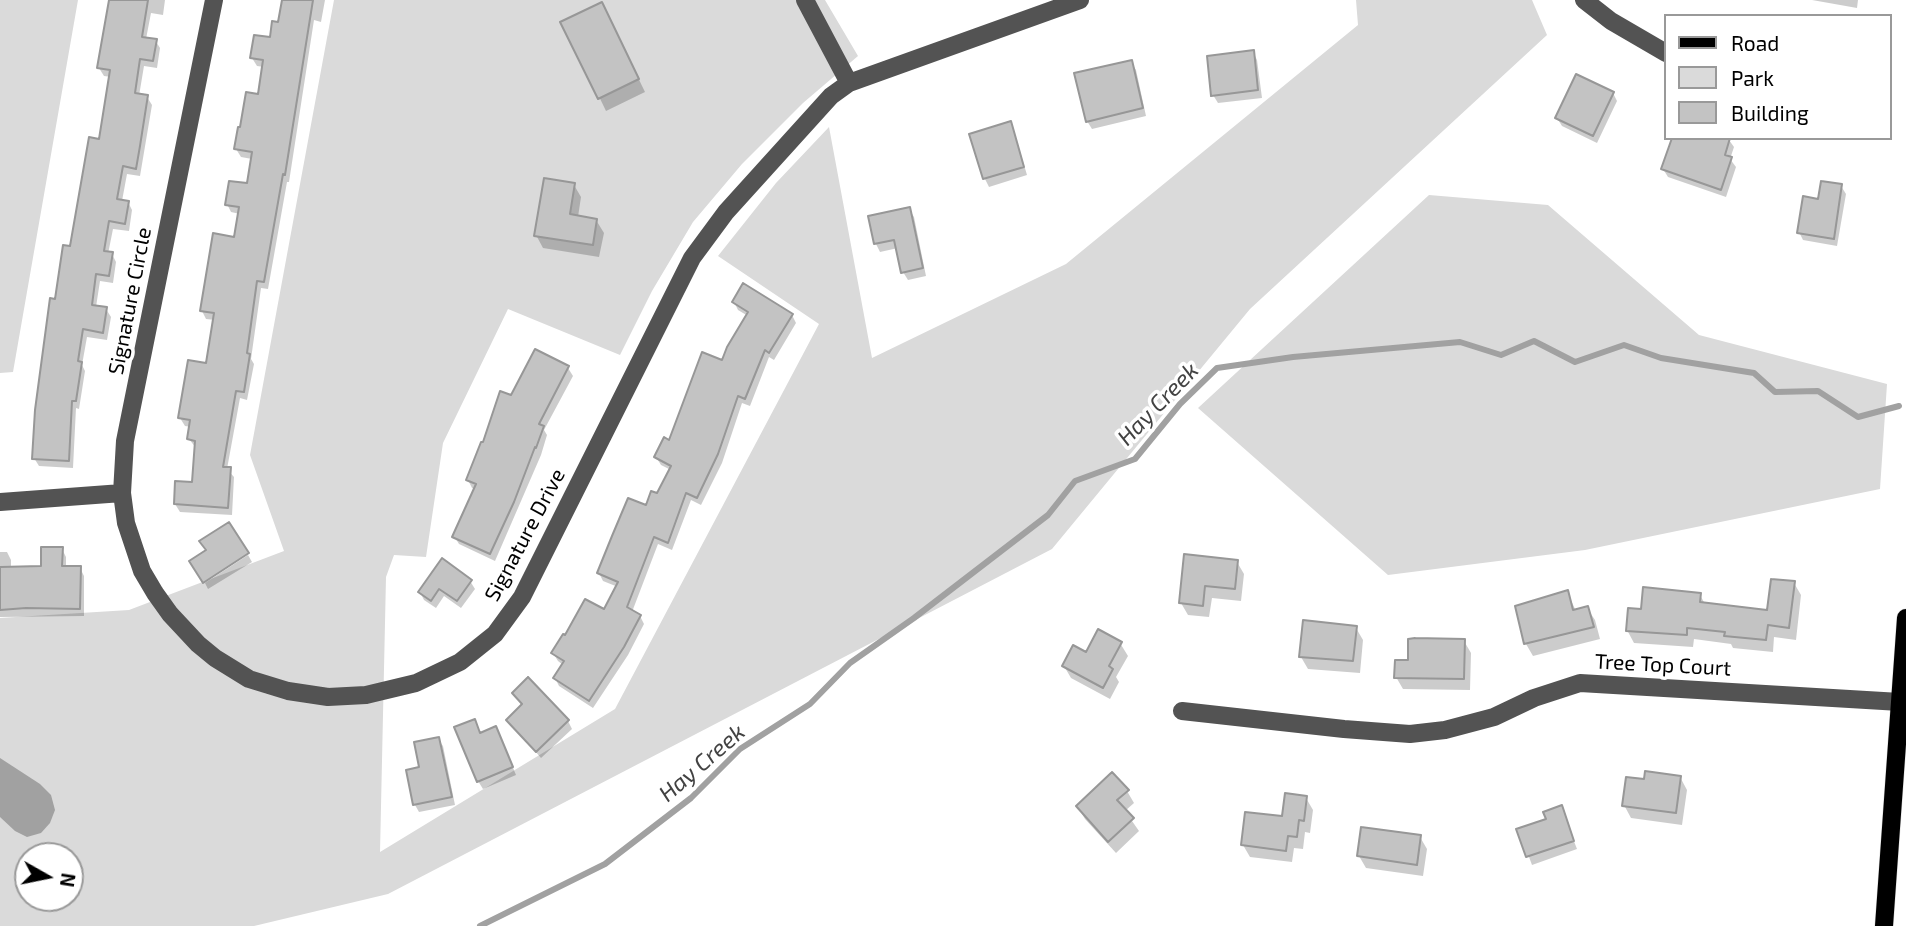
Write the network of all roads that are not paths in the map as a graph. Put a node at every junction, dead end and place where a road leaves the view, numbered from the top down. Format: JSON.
{"nodes":[{"id":1,"x":214,"y":0,"type":"edge"},
{"id":2,"x":805,"y":0,"type":"edge"},
{"id":3,"x":1080,"y":0,"type":"edge"},
{"id":4,"x":1584,"y":0,"type":"edge"},
{"id":5,"x":1664,"y":52,"type":"edge"},
{"id":6,"x":849,"y":83,"type":"junction"},
{"id":7,"x":122,"y":493,"type":"junction"},
{"id":8,"x":0,"y":502,"type":"edge"},
{"id":9,"x":1906,"y":618,"type":"edge"},
{"id":10,"x":1900,"y":702,"type":"junction"},
{"id":11,"x":1182,"y":711,"type":"dead end"},
{"id":12,"x":1884,"y":926,"type":"edge"}],
"edges":[{"from":1,"to":7,"type":"street","name":"Signature Circle"},
{"from":2,"to":6,"type":"street"},
{"from":3,"to":6,"type":"street","name":"Signature Drive"},
{"from":4,"to":5,"type":"street"},
{"from":6,"to":7,"type":"street","name":"Signature Drive"},
{"from":7,"to":8,"type":"street"},
{"from":9,"to":10,"type":"main road"},
{"from":10,"to":11,"type":"street","name":"Tree Top Court"},
{"from":10,"to":12,"type":"main road"}]}
